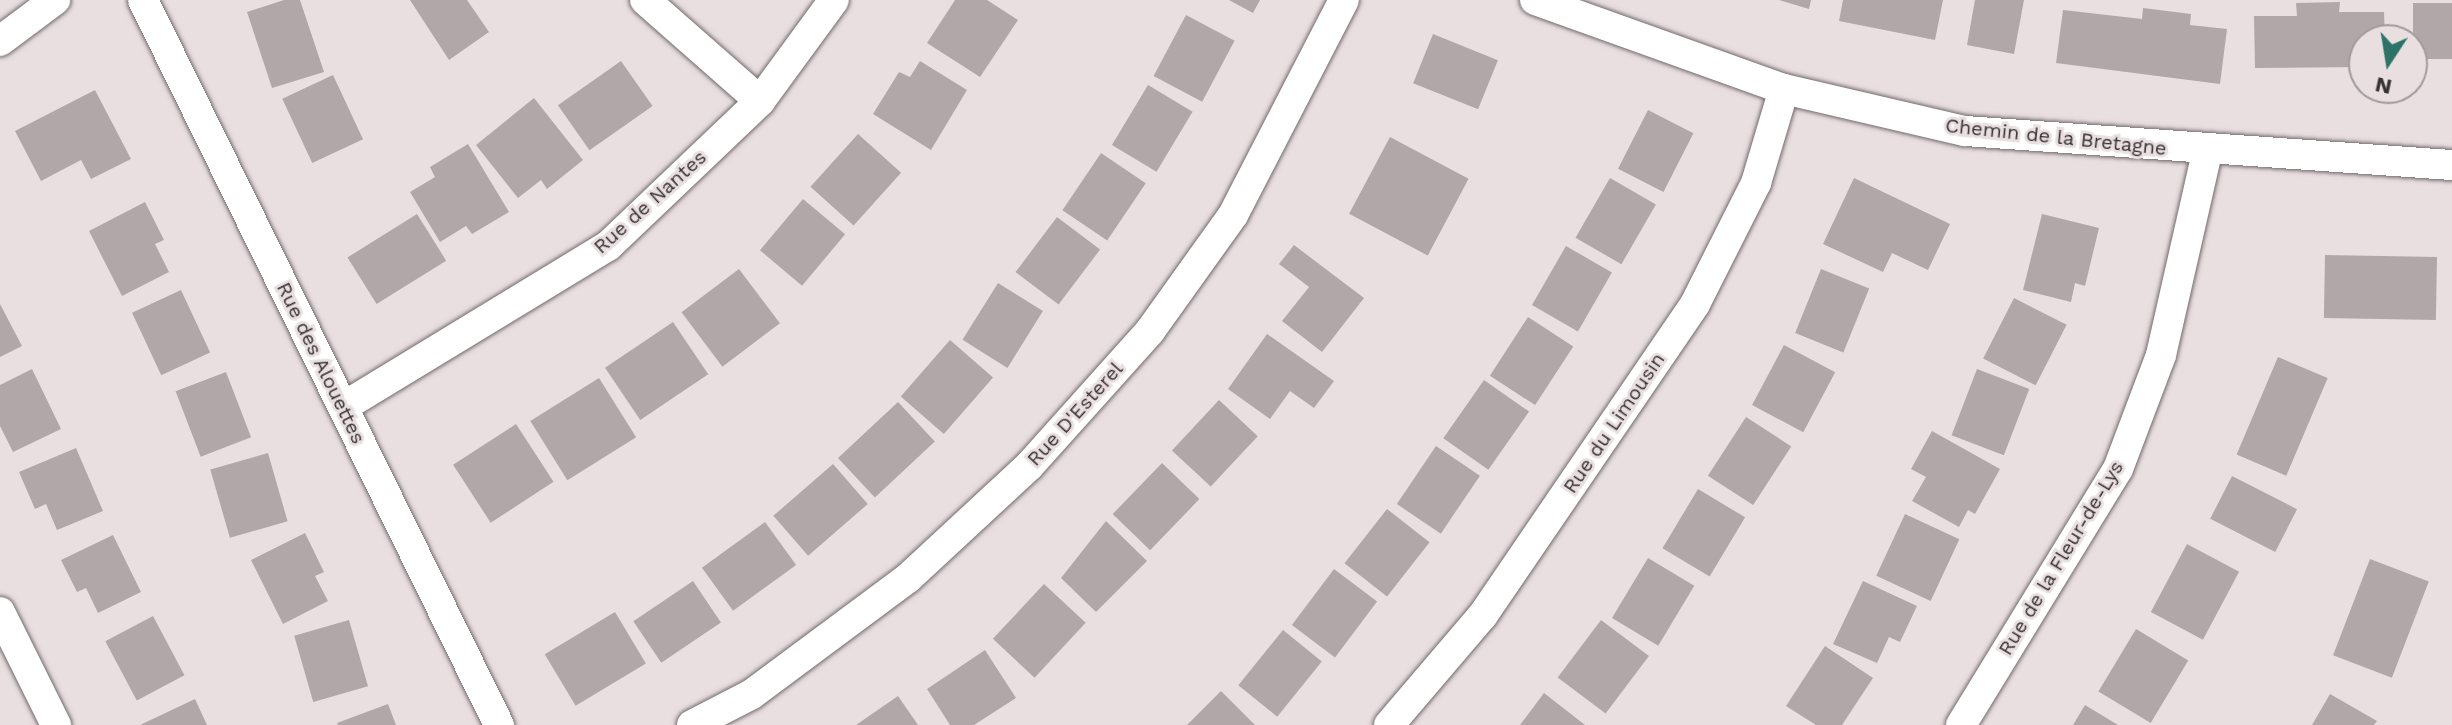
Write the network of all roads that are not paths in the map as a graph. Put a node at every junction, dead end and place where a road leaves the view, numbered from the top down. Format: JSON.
{"nodes":[{"id":1,"x":55,"y":0,"type":"edge"},
{"id":2,"x":143,"y":0,"type":"edge"},
{"id":3,"x":645,"y":0,"type":"edge"},
{"id":4,"x":834,"y":0,"type":"edge"},
{"id":5,"x":1344,"y":0,"type":"edge"},
{"id":6,"x":1535,"y":0,"type":"edge"},
{"id":7,"x":0,"y":41,"type":"edge"},
{"id":8,"x":1784,"y":89,"type":"junction"},
{"id":9,"x":760,"y":101,"type":"junction"},
{"id":10,"x":2207,"y":152,"type":"junction"},
{"id":11,"x":2452,"y":165,"type":"edge"},
{"id":12,"x":343,"y":407,"type":"junction"},
{"id":13,"x":0,"y":612,"type":"edge"},
{"id":14,"x":56,"y":725,"type":"edge"},
{"id":15,"x":499,"y":725,"type":"edge"},
{"id":16,"x":692,"y":725,"type":"edge"},
{"id":17,"x":1389,"y":725,"type":"edge"},
{"id":18,"x":1961,"y":725,"type":"edge"}],
"edges":[{"from":1,"to":7,"type":"street"},
{"from":2,"to":12,"type":"street","name":"Rue des Alouettes"},
{"from":3,"to":9,"type":"street"},
{"from":4,"to":9,"type":"street","name":"Rue de Nantes"},
{"from":5,"to":16,"type":"street","name":"Rue D'Esterel"},
{"from":6,"to":8,"type":"street","name":"Chemin de la Bretagne"},
{"from":8,"to":10,"type":"street","name":"Chemin de la Bretagne"},
{"from":8,"to":17,"type":"street","name":"Rue du Limousin"},
{"from":9,"to":12,"type":"street","name":"Rue de Nantes"},
{"from":10,"to":11,"type":"street","name":"Chemin de la Bretagne"},
{"from":10,"to":18,"type":"street","name":"Rue de la Fleur-de-Lys"},
{"from":12,"to":15,"type":"street","name":"Rue des Alouettes"},
{"from":13,"to":14,"type":"street"}]}
